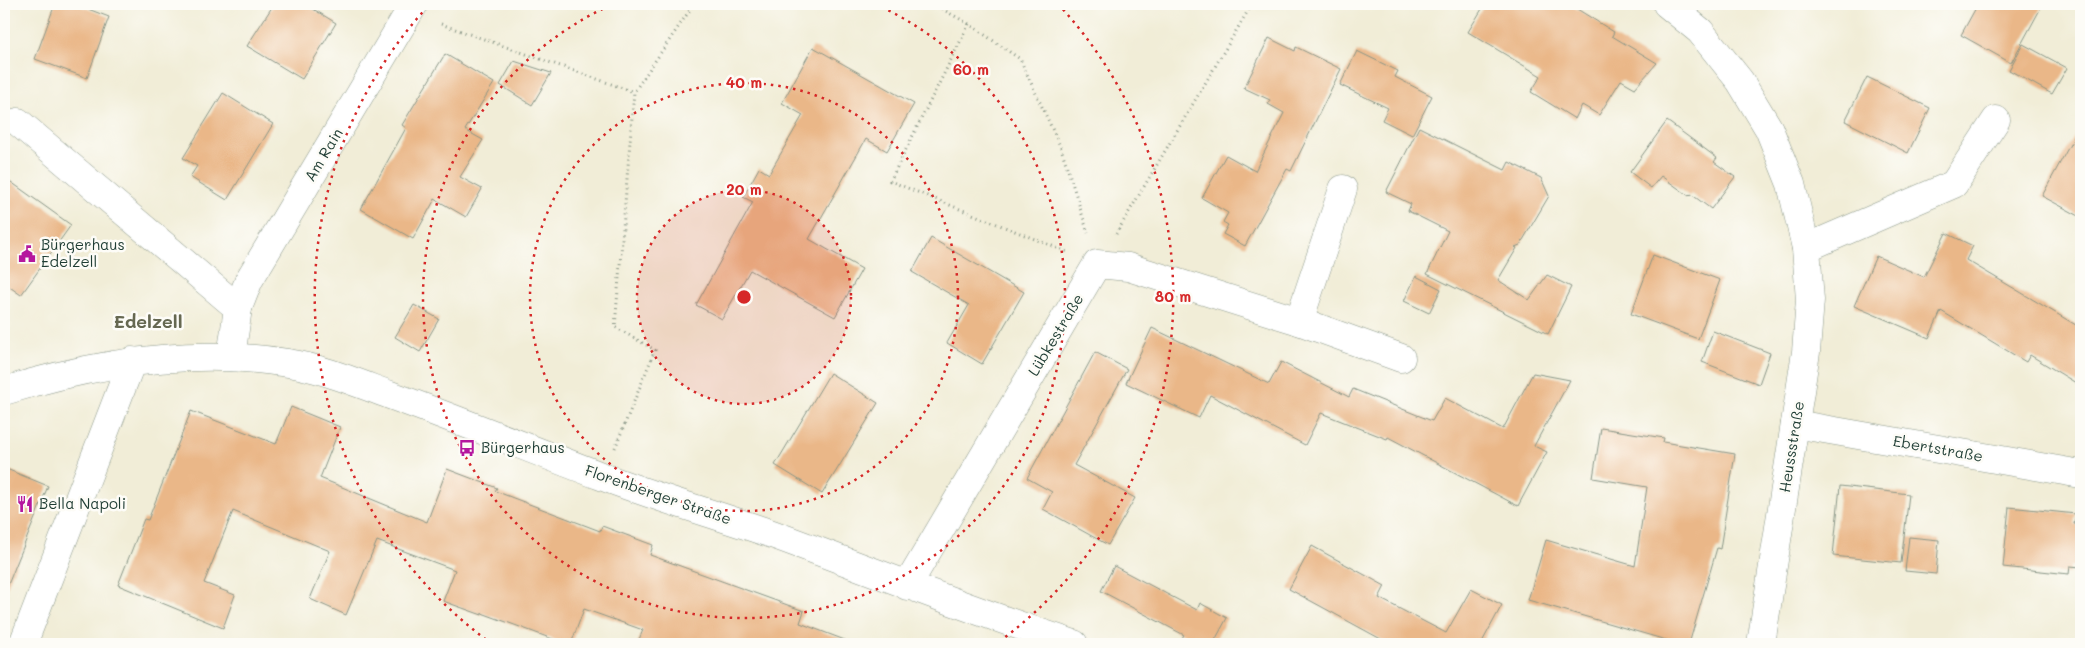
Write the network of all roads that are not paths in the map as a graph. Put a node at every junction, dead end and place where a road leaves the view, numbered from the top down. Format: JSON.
{"nodes":[{"id":1,"x":1667,"y":4,"type":"edge"},
{"id":2,"x":411,"y":8,"type":"edge"},
{"id":3,"x":1996,"y":120,"type":"dead end"},
{"id":4,"x":18,"y":122,"type":"dead end"},
{"id":5,"x":1343,"y":189,"type":"dead end"},
{"id":6,"x":1806,"y":248,"type":"junction"},
{"id":7,"x":238,"y":308,"type":"junction"},
{"id":8,"x":1299,"y":321,"type":"junction"},
{"id":9,"x":231,"y":357,"type":"junction"},
{"id":10,"x":1401,"y":358,"type":"dead end"},
{"id":11,"x":132,"y":361,"type":"junction"},
{"id":12,"x":4,"y":391,"type":"edge"},
{"id":13,"x":1795,"y":424,"type":"junction"},
{"id":14,"x":2081,"y":474,"type":"edge"},
{"id":15,"x":907,"y":586,"type":"junction"},
{"id":16,"x":1068,"y":643,"type":"edge"},
{"id":17,"x":23,"y":644,"type":"edge"},
{"id":18,"x":1761,"y":644,"type":"edge"}],
"edges":[{"from":1,"to":6,"type":"street","name":"Heussstraße"},
{"from":2,"to":7,"type":"street","name":"Am Rain"},
{"from":3,"to":6,"type":"street"},
{"from":4,"to":7,"type":"street"},
{"from":5,"to":8,"type":"street"},
{"from":6,"to":13,"type":"street","name":"Heussstraße"},
{"from":7,"to":9,"type":"street","name":"Am Rain"},
{"from":8,"to":10,"type":"street"},
{"from":8,"to":15,"type":"street","name":"Lübkestraße"},
{"from":9,"to":11,"type":"street","name":"Florenberger Straße"},
{"from":9,"to":15,"type":"street","name":"Florenberger Straße"},
{"from":11,"to":12,"type":"street","name":"Florenberger Straße"},
{"from":11,"to":17,"type":"street"},
{"from":13,"to":14,"type":"street","name":"Ebertstraße"},
{"from":13,"to":18,"type":"street","name":"Heussstraße"},
{"from":15,"to":16,"type":"street","name":"Florenberger Straße"}]}
